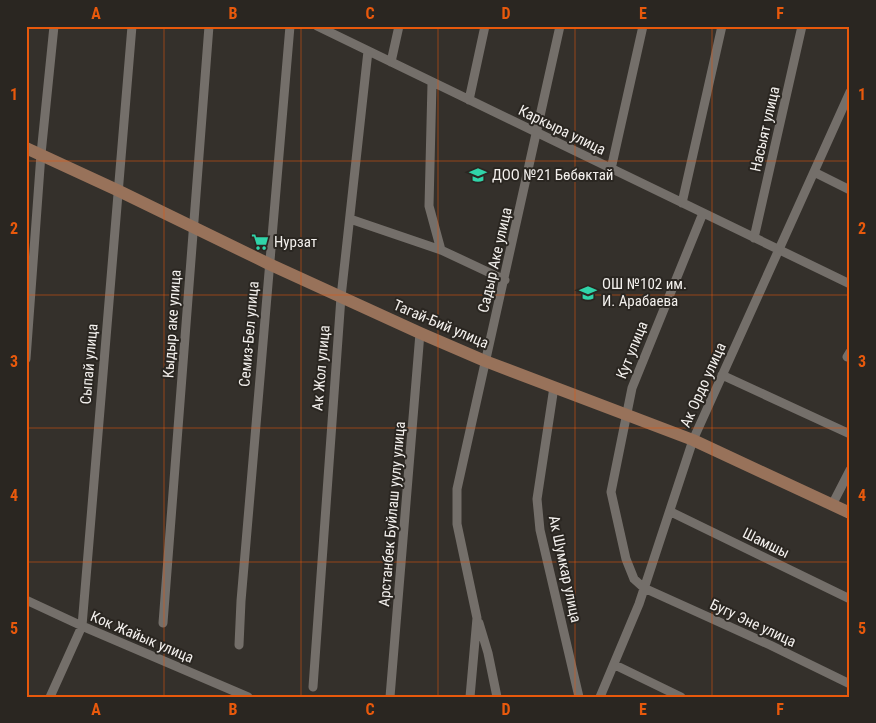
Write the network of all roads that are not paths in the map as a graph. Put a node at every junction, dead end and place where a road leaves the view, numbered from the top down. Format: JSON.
{"nodes":[{"id":1,"x":54,"y":26,"type":"edge"},
{"id":2,"x":132,"y":26,"type":"edge"},
{"id":3,"x":209,"y":26,"type":"edge"},
{"id":4,"x":290,"y":26,"type":"edge"},
{"id":5,"x":399,"y":26,"type":"edge"},
{"id":6,"x":485,"y":26,"type":"edge"},
{"id":7,"x":560,"y":26,"type":"edge"},
{"id":8,"x":643,"y":26,"type":"edge"},
{"id":9,"x":722,"y":26,"type":"edge"},
{"id":10,"x":802,"y":26,"type":"edge"},
{"id":11,"x":318,"y":27,"type":"edge"},
{"id":12,"x":368,"y":51,"type":"junction"},
{"id":13,"x":391,"y":62,"type":"junction"},
{"id":14,"x":432,"y":83,"type":"junction"},
{"id":15,"x":850,"y":92,"type":"edge"},
{"id":16,"x":469,"y":100,"type":"junction"},
{"id":17,"x":537,"y":133,"type":"junction"},
{"id":18,"x":26,"y":148,"type":"edge"},
{"id":19,"x":41,"y":154,"type":"junction"},
{"id":20,"x":611,"y":169,"type":"junction"},
{"id":21,"x":814,"y":172,"type":"junction"},
{"id":22,"x":117,"y":190,"type":"junction"},
{"id":23,"x":850,"y":190,"type":"edge"},
{"id":24,"x":682,"y":203,"type":"junction"},
{"id":25,"x":703,"y":213,"type":"junction"},
{"id":26,"x":350,"y":219,"type":"junction"},
{"id":27,"x":193,"y":227,"type":"junction"},
{"id":28,"x":754,"y":238,"type":"junction"},
{"id":29,"x":441,"y":250,"type":"junction"},
{"id":30,"x":779,"y":250,"type":"junction"},
{"id":31,"x":269,"y":264,"type":"junction"},
{"id":32,"x":505,"y":280,"type":"junction"},
{"id":33,"x":850,"y":284,"type":"edge"},
{"id":34,"x":341,"y":298,"type":"junction"},
{"id":35,"x":420,"y":333,"type":"junction"},
{"id":36,"x":26,"y":359,"type":"edge"},
{"id":37,"x":485,"y":361,"type":"junction"},
{"id":38,"x":722,"y":375,"type":"junction"},
{"id":39,"x":554,"y":387,"type":"junction"},
{"id":40,"x":625,"y":414,"type":"junction"},
{"id":41,"x":850,"y":434,"type":"edge"},
{"id":42,"x":693,"y":440,"type":"junction"},
{"id":43,"x":850,"y":470,"type":"edge"},
{"id":44,"x":832,"y":505,"type":"junction"},
{"id":45,"x":671,"y":512,"type":"junction"},
{"id":46,"x":850,"y":513,"type":"edge"},
{"id":47,"x":644,"y":588,"type":"junction"},
{"id":48,"x":26,"y":600,"type":"edge"},
{"id":49,"x":850,"y":600,"type":"edge"},
{"id":50,"x":478,"y":618,"type":"junction"},
{"id":51,"x":163,"y":623,"type":"dead end"},
{"id":52,"x":82,"y":626,"type":"junction"},
{"id":53,"x":240,"y":645,"type":"dead end"},
{"id":54,"x":615,"y":665,"type":"junction"},
{"id":55,"x":850,"y":684,"type":"edge"},
{"id":56,"x":313,"y":687,"type":"dead end"},
{"id":57,"x":50,"y":697,"type":"edge"},
{"id":58,"x":248,"y":697,"type":"edge"},
{"id":59,"x":390,"y":697,"type":"edge"},
{"id":60,"x":470,"y":697,"type":"edge"},
{"id":61,"x":497,"y":697,"type":"edge"},
{"id":62,"x":579,"y":697,"type":"edge"},
{"id":63,"x":600,"y":697,"type":"edge"},
{"id":64,"x":681,"y":697,"type":"edge"}],
"edges":[{"from":1,"to":19,"type":"street"},
{"from":2,"to":22,"type":"street","name":"Сыпай улица"},
{"from":3,"to":27,"type":"street","name":"Кыдыр аке улица"},
{"from":4,"to":31,"type":"street","name":"Семиз-Бел улица"},
{"from":5,"to":13,"type":"street"},
{"from":6,"to":16,"type":"street"},
{"from":7,"to":17,"type":"street","name":"Садыр Аке улица"},
{"from":8,"to":20,"type":"street"},
{"from":9,"to":24,"type":"street"},
{"from":10,"to":28,"type":"street","name":"Насыят улица"},
{"from":11,"to":12,"type":"street","name":"Каркыра улица"},
{"from":12,"to":13,"type":"street","name":"Каркыра улица"},
{"from":12,"to":26,"type":"street","name":"Ак Жол улица"},
{"from":13,"to":14,"type":"street","name":"Каркыра улица"},
{"from":14,"to":16,"type":"street","name":"Каркыра улица"},
{"from":14,"to":29,"type":"street"},
{"from":15,"to":21,"type":"street","name":"Ак Ордо улица"},
{"from":16,"to":17,"type":"street","name":"Каркыра улица"},
{"from":17,"to":20,"type":"street","name":"Каркыра улица"},
{"from":17,"to":32,"type":"street","name":"Садыр Аке улица"},
{"from":18,"to":19,"type":"street","name":"Тагай-Бий улица"},
{"from":19,"to":22,"type":"street","name":"Тагай-Бий улица"},
{"from":19,"to":36,"type":"street"},
{"from":20,"to":24,"type":"street","name":"Каркыра улица"},
{"from":21,"to":23,"type":"street"},
{"from":21,"to":30,"type":"street","name":"Ак Ордо улица"},
{"from":22,"to":27,"type":"street","name":"Тагай-Бий улица"},
{"from":22,"to":52,"type":"street","name":"Сыпай улица"},
{"from":24,"to":25,"type":"street","name":"Каркыра улица"},
{"from":25,"to":28,"type":"street","name":"Каркыра улица"},
{"from":25,"to":40,"type":"street","name":"Кут улица"},
{"from":26,"to":29,"type":"street"},
{"from":26,"to":34,"type":"street","name":"Ак Жол улица"},
{"from":27,"to":31,"type":"street","name":"Тагай-Бий улица"},
{"from":27,"to":51,"type":"street","name":"Кыдыр аке улица"},
{"from":28,"to":30,"type":"street","name":"Каркыра улица"},
{"from":29,"to":32,"type":"street"},
{"from":30,"to":33,"type":"street","name":"Каркыра улица"},
{"from":30,"to":38,"type":"street","name":"Ак Ордо улица"},
{"from":31,"to":34,"type":"street","name":"Тагай-Бий улица"},
{"from":31,"to":53,"type":"street","name":"Семиз-Бел улица"},
{"from":32,"to":37,"type":"street","name":"Садыр Аке улица"},
{"from":34,"to":35,"type":"street","name":"Тагай-Бий улица"},
{"from":34,"to":56,"type":"street","name":"Ак Жол улица"},
{"from":35,"to":37,"type":"street","name":"Тагай-Бий улица"},
{"from":35,"to":59,"type":"street","name":"Арстанбек Буйлаш уулу улица"},
{"from":37,"to":39,"type":"street","name":"Тагай-Бий улица"},
{"from":37,"to":50,"type":"street","name":"Садыр Аке улица"},
{"from":38,"to":41,"type":"street"},
{"from":38,"to":42,"type":"street","name":"Ак Ордо улица"},
{"from":39,"to":40,"type":"street","name":"Тагай-Бий улица"},
{"from":39,"to":62,"type":"street","name":"Ак Шумкар улица"},
{"from":40,"to":42,"type":"street","name":"Тагай-Бий улица"},
{"from":40,"to":47,"type":"street","name":"Кут улица"},
{"from":42,"to":44,"type":"street","name":"Тагай-Бий улица"},
{"from":42,"to":45,"type":"street","name":"Ак Ордо улица"},
{"from":43,"to":44,"type":"street"},
{"from":44,"to":46,"type":"street","name":"Тагай-Бий улица"},
{"from":45,"to":47,"type":"street","name":"Ак Ордо улица"},
{"from":45,"to":49,"type":"street","name":"Шамшы"},
{"from":47,"to":54,"type":"street","name":"Ак Ордо улица"},
{"from":47,"to":55,"type":"street","name":"Бугу Эне улица"},
{"from":48,"to":52,"type":"street","name":"Кок Жайык улица"},
{"from":50,"to":60,"type":"street","name":"Садыр Аке улица"},
{"from":50,"to":61,"type":"street","name":"Садыр Аке улица"},
{"from":52,"to":57,"type":"street","name":"Сыпай улица"},
{"from":52,"to":58,"type":"street","name":"Кок Жайык улица"},
{"from":54,"to":63,"type":"street","name":"Ак Ордо улица"},
{"from":54,"to":64,"type":"street"}]}
